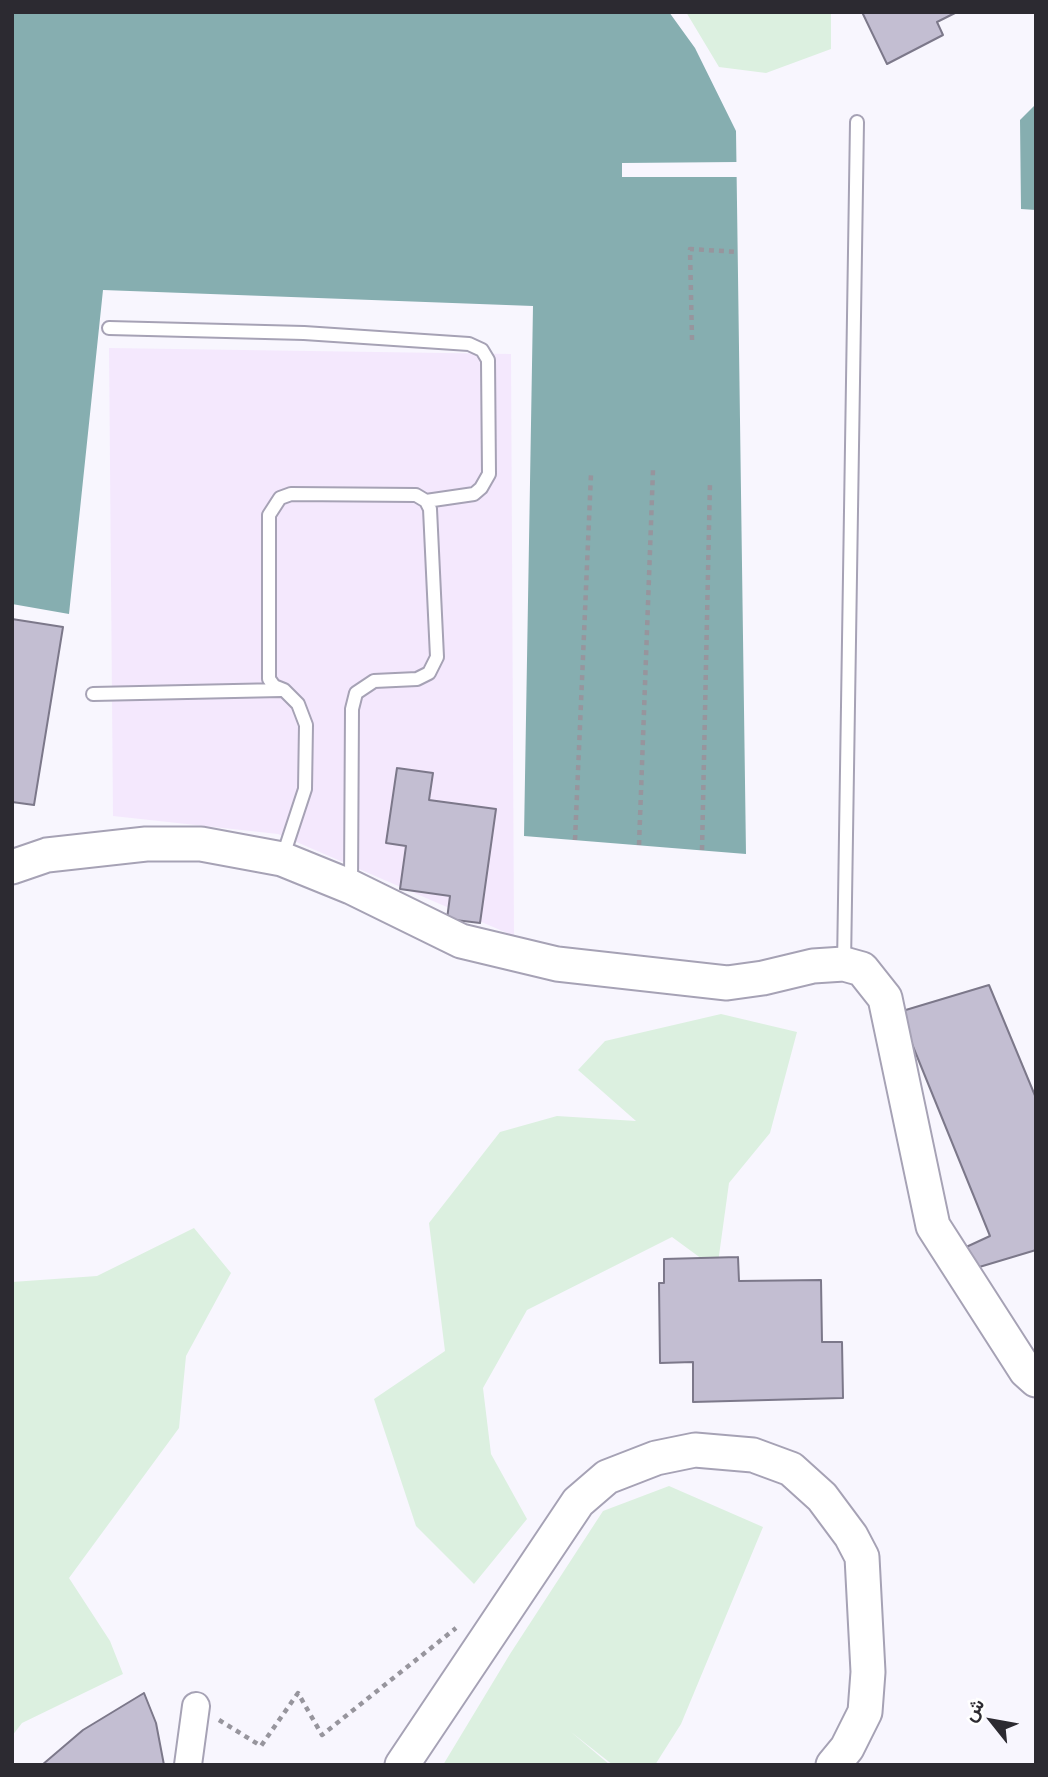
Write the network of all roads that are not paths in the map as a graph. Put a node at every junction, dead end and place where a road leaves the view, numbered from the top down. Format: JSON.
{"nodes":[{"id":1,"x":857,"y":121,"type":"dead end"},
{"id":2,"x":109,"y":328,"type":"dead end"},
{"id":3,"x":426,"y":501,"type":"junction"},
{"id":4,"x":284,"y":690,"type":"junction"},
{"id":5,"x":93,"y":694,"type":"dead end"},
{"id":6,"x":282,"y":859,"type":"junction"},
{"id":7,"x":12,"y":867,"type":"edge"},
{"id":8,"x":351,"y":887,"type":"junction"},
{"id":9,"x":844,"y":964,"type":"junction"},
{"id":10,"x":1036,"y":1380,"type":"edge"},
{"id":11,"x":196,"y":1706,"type":"road end"},
{"id":12,"x":408,"y":1760,"type":"edge"},
{"id":13,"x":188,"y":1765,"type":"edge"},
{"id":14,"x":833,"y":1765,"type":"edge"}],
"edges":[{"from":1,"to":9,"type":"lane"},
{"from":2,"to":3,"type":"lane"},
{"from":3,"to":4,"type":"lane"},
{"from":3,"to":8,"type":"lane"},
{"from":4,"to":5,"type":"lane"},
{"from":4,"to":6,"type":"lane"},
{"from":6,"to":7,"type":"street"},
{"from":6,"to":8,"type":"street"},
{"from":8,"to":9,"type":"street"},
{"from":9,"to":10,"type":"street"},
{"from":11,"to":13,"type":"street"},
{"from":12,"to":14,"type":"street"}]}
